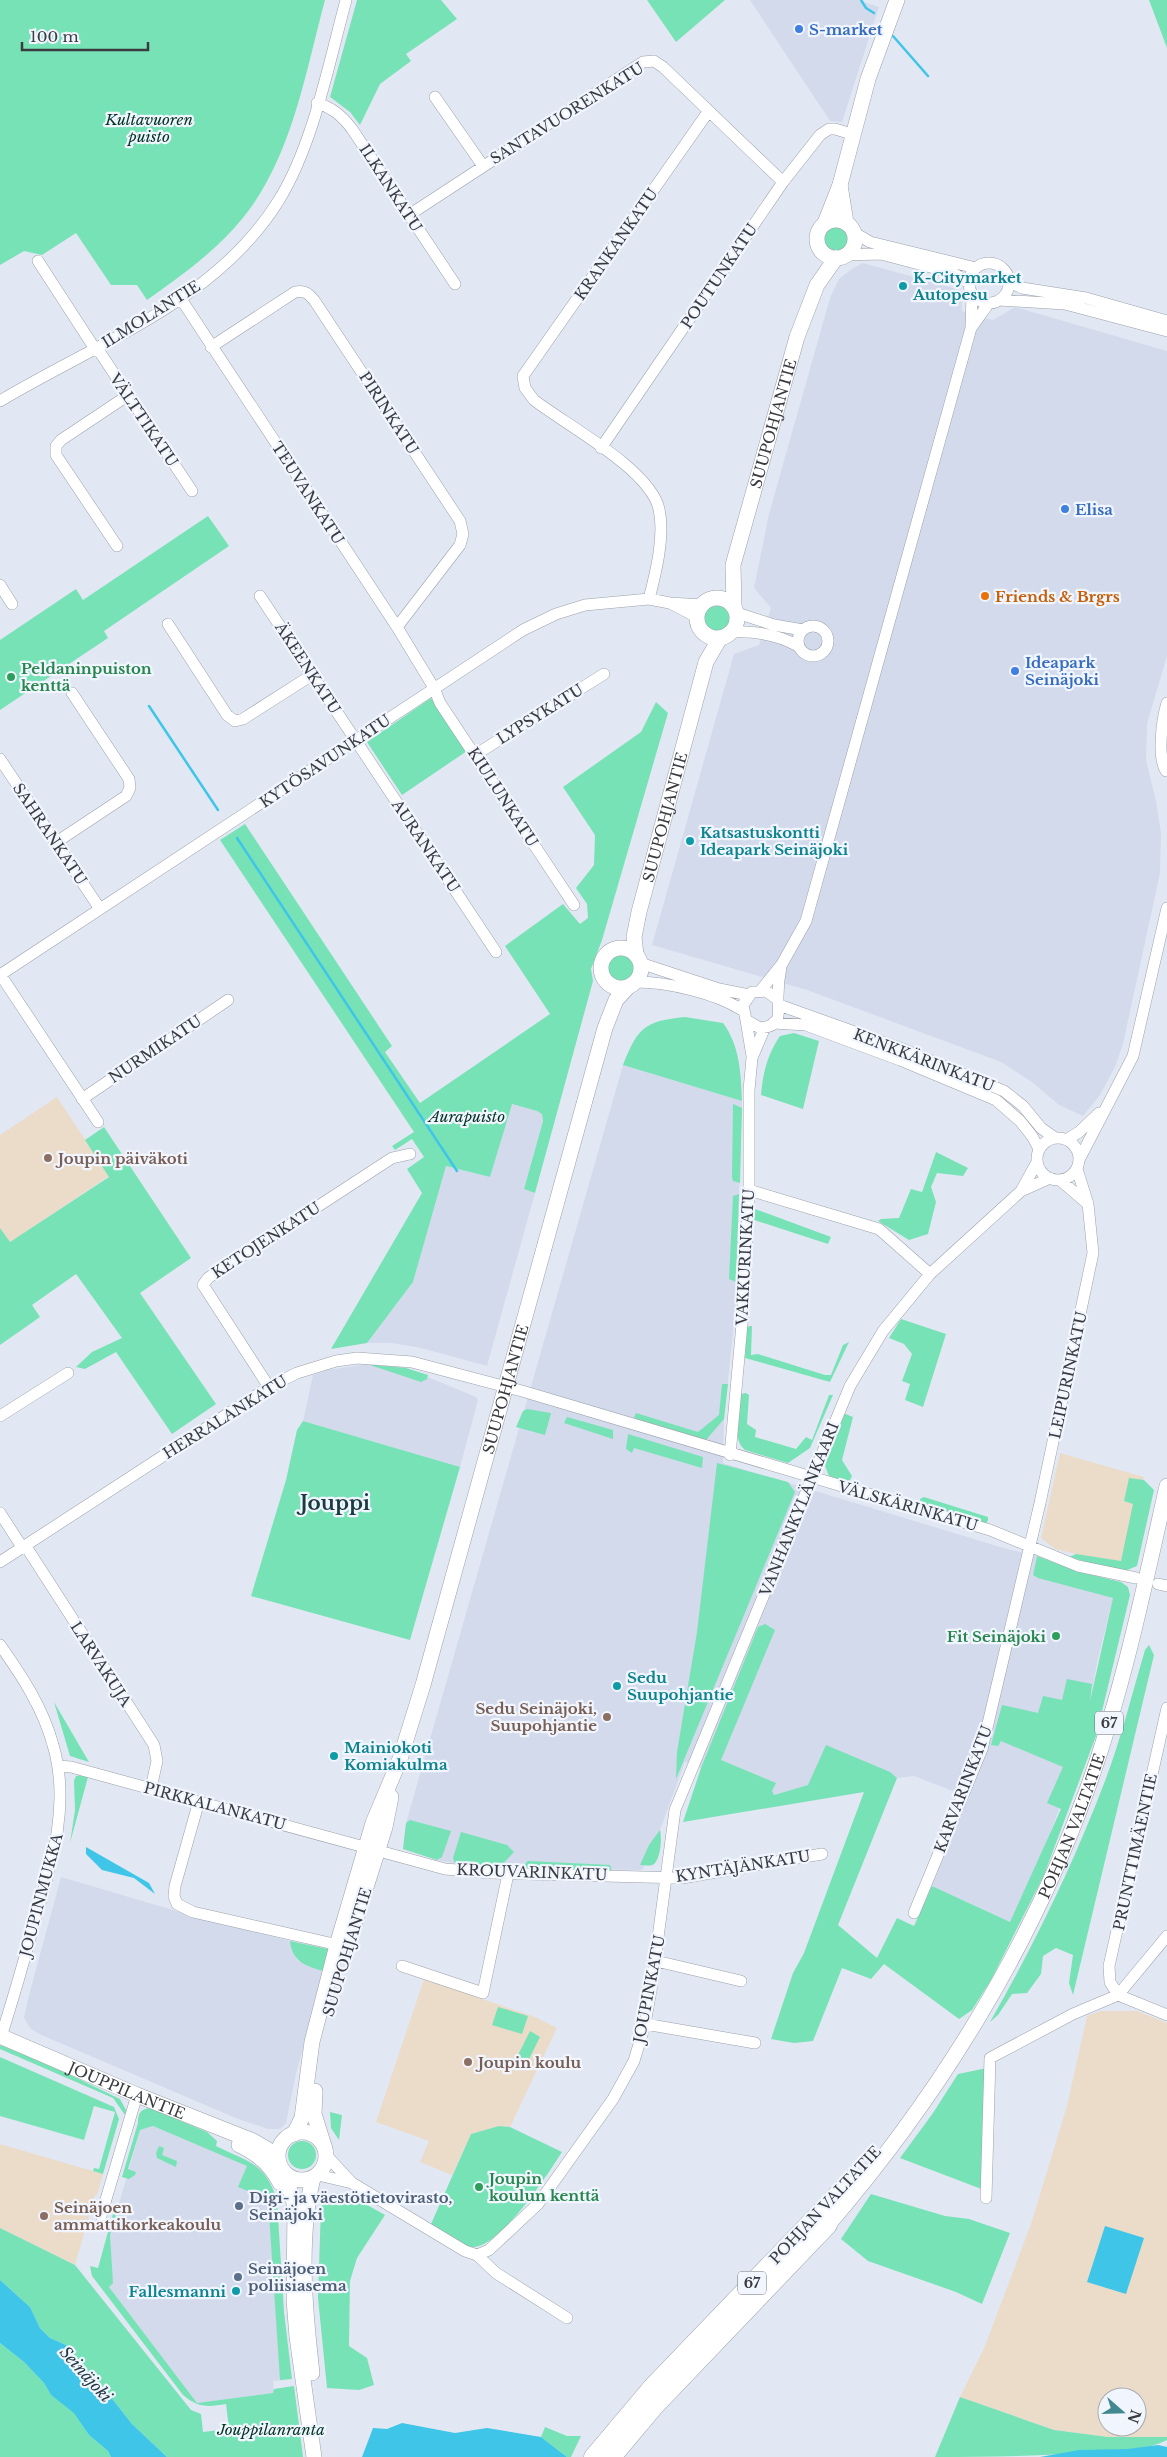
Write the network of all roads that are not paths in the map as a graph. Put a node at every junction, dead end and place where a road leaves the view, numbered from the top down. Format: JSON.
{"nodes":[{"id":1,"x":346,"y":0,"type":"edge"},
{"id":2,"x":897,"y":0,"type":"edge"},
{"id":3,"x":434,"y":97,"type":"dead end"},
{"id":4,"x":317,"y":104,"type":"junction"},
{"id":5,"x":708,"y":112,"type":"junction"},
{"id":6,"x":852,"y":134,"type":"junction"},
{"id":7,"x":483,"y":166,"type":"junction"},
{"id":8,"x":783,"y":182,"type":"junction"},
{"id":9,"x":840,"y":185,"type":"junction"},
{"id":10,"x":409,"y":215,"type":"junction"},
{"id":11,"x":825,"y":223,"type":"junction"},
{"id":12,"x":850,"y":227,"type":"junction"},
{"id":13,"x":818,"y":246,"type":"junction"},
{"id":14,"x":841,"y":256,"type":"junction"},
{"id":15,"x":38,"y":261,"type":"dead end"},
{"id":16,"x":976,"y":268,"type":"junction"},
{"id":17,"x":1008,"y":281,"type":"junction"},
{"id":18,"x":455,"y":284,"type":"dead end"},
{"id":19,"x":817,"y":285,"type":"junction"},
{"id":20,"x":971,"y":288,"type":"junction"},
{"id":21,"x":181,"y":299,"type":"junction"},
{"id":22,"x":994,"y":302,"type":"junction"},
{"id":23,"x":1167,"y":321,"type":"edge"},
{"id":24,"x":971,"y":328,"type":"junction"},
{"id":25,"x":1167,"y":331,"type":"edge"},
{"id":26,"x":211,"y":347,"type":"junction"},
{"id":27,"x":96,"y":349,"type":"junction"},
{"id":28,"x":127,"y":396,"type":"junction"},
{"id":29,"x":0,"y":401,"type":"edge"},
{"id":30,"x":601,"y":448,"type":"junction"},
{"id":31,"x":192,"y":491,"type":"dead end"},
{"id":32,"x":116,"y":546,"type":"dead end"},
{"id":33,"x":733,"y":565,"type":"junction"},
{"id":34,"x":0,"y":585,"type":"edge"},
{"id":35,"x":260,"y":596,"type":"dead end"},
{"id":36,"x":649,"y":599,"type":"junction"},
{"id":37,"x":12,"y":604,"type":"dead end"},
{"id":38,"x":736,"y":610,"type":"junction"},
{"id":39,"x":703,"y":613,"type":"junction"},
{"id":40,"x":168,"y":624,"type":"dead end"},
{"id":41,"x":397,"y":627,"type":"junction"},
{"id":42,"x":803,"y":630,"type":"junction"},
{"id":43,"x":726,"y":635,"type":"junction"},
{"id":44,"x":798,"y":646,"type":"junction"},
{"id":45,"x":706,"y":662,"type":"junction"},
{"id":46,"x":604,"y":674,"type":"dead end"},
{"id":47,"x":312,"y":675,"type":"junction"},
{"id":48,"x":434,"y":688,"type":"junction"},
{"id":49,"x":72,"y":693,"type":"dead end"},
{"id":50,"x":1167,"y":703,"type":"edge"},
{"id":51,"x":356,"y":740,"type":"junction"},
{"id":52,"x":476,"y":755,"type":"junction"},
{"id":53,"x":1167,"y":758,"type":"edge"},
{"id":54,"x":0,"y":759,"type":"edge"},
{"id":55,"x":1166,"y":775,"type":"edge"},
{"id":56,"x":55,"y":842,"type":"junction"},
{"id":57,"x":574,"y":905,"type":"dead end"},
{"id":58,"x":1167,"y":908,"type":"edge"},
{"id":59,"x":100,"y":909,"type":"junction"},
{"id":60,"x":639,"y":912,"type":"junction"},
{"id":61,"x":616,"y":950,"type":"junction"},
{"id":62,"x":496,"y":952,"type":"dead end"},
{"id":63,"x":638,"y":959,"type":"junction"},
{"id":64,"x":782,"y":964,"type":"junction"},
{"id":65,"x":0,"y":975,"type":"edge"},
{"id":66,"x":607,"y":981,"type":"junction"},
{"id":67,"x":632,"y":984,"type":"junction"},
{"id":68,"x":761,"y":990,"type":"junction"},
{"id":69,"x":749,"y":995,"type":"junction"},
{"id":70,"x":228,"y":1000,"type":"dead end"},
{"id":71,"x":778,"y":1002,"type":"junction"},
{"id":72,"x":744,"y":1015,"type":"junction"},
{"id":73,"x":609,"y":1017,"type":"junction"},
{"id":74,"x":769,"y":1025,"type":"junction"},
{"id":75,"x":752,"y":1058,"type":"junction"},
{"id":76,"x":82,"y":1099,"type":"junction"},
{"id":77,"x":1107,"y":1104,"type":"junction"},
{"id":78,"x":98,"y":1122,"type":"dead end"},
{"id":79,"x":1055,"y":1138,"type":"junction"},
{"id":80,"x":1068,"y":1139,"type":"junction"},
{"id":81,"x":1039,"y":1149,"type":"junction"},
{"id":82,"x":410,"y":1154,"type":"dead end"},
{"id":83,"x":1037,"y":1162,"type":"junction"},
{"id":84,"x":1078,"y":1164,"type":"junction"},
{"id":85,"x":1055,"y":1179,"type":"junction"},
{"id":86,"x":749,"y":1190,"type":"junction"},
{"id":87,"x":1021,"y":1191,"type":"junction"},
{"id":88,"x":1088,"y":1204,"type":"junction"},
{"id":89,"x":930,"y":1274,"type":"junction"},
{"id":90,"x":68,"y":1373,"type":"dead end"},
{"id":91,"x":505,"y":1386,"type":"junction"},
{"id":92,"x":269,"y":1387,"type":"junction"},
{"id":93,"x":0,"y":1416,"type":"edge"},
{"id":94,"x":730,"y":1454,"type":"junction"},
{"id":95,"x":811,"y":1478,"type":"junction"},
{"id":96,"x":1167,"y":1486,"type":"edge"},
{"id":97,"x":0,"y":1513,"type":"edge"},
{"id":98,"x":24,"y":1546,"type":"junction"},
{"id":99,"x":1030,"y":1546,"type":"junction"},
{"id":100,"x":0,"y":1562,"type":"edge"},
{"id":101,"x":1136,"y":1578,"type":"dead end"},
{"id":102,"x":0,"y":1645,"type":"edge"},
{"id":103,"x":1167,"y":1708,"type":"edge"},
{"id":104,"x":58,"y":1766,"type":"junction"},
{"id":105,"x":151,"y":1788,"type":"junction"},
{"id":106,"x":199,"y":1802,"type":"junction"},
{"id":107,"x":372,"y":1849,"type":"junction"},
{"id":108,"x":822,"y":1854,"type":"dead end"},
{"id":109,"x":508,"y":1874,"type":"junction"},
{"id":110,"x":665,"y":1879,"type":"junction"},
{"id":111,"x":914,"y":1913,"type":"dead end"},
{"id":112,"x":1167,"y":1936,"type":"edge"},
{"id":113,"x":342,"y":1946,"type":"junction"},
{"id":114,"x":656,"y":1961,"type":"junction"},
{"id":115,"x":402,"y":1966,"type":"dead end"},
{"id":116,"x":741,"y":1981,"type":"dead end"},
{"id":117,"x":1118,"y":1995,"type":"junction"},
{"id":118,"x":1167,"y":2015,"type":"edge"},
{"id":119,"x":645,"y":2024,"type":"junction"},
{"id":120,"x":1,"y":2036,"type":"edge"},
{"id":121,"x":755,"y":2044,"type":"dead end"},
{"id":122,"x":950,"y":2060,"type":"junction"},
{"id":123,"x":137,"y":2095,"type":"junction"},
{"id":124,"x":222,"y":2129,"type":"junction"},
{"id":125,"x":290,"y":2136,"type":"junction"},
{"id":126,"x":253,"y":2141,"type":"junction"},
{"id":127,"x":325,"y":2151,"type":"junction"},
{"id":128,"x":281,"y":2166,"type":"junction"},
{"id":129,"x":316,"y":2176,"type":"junction"},
{"id":130,"x":852,"y":2179,"type":"joint"},
{"id":131,"x":352,"y":2183,"type":"junction"},
{"id":132,"x":986,"y":2198,"type":"dead end"},
{"id":133,"x":101,"y":2216,"type":"dead end"},
{"id":134,"x":828,"y":2225,"type":"joint"},
{"id":135,"x":293,"y":2232,"type":"junction"},
{"id":136,"x":477,"y":2255,"type":"junction"},
{"id":137,"x":568,"y":2318,"type":"dead end"},
{"id":138,"x":655,"y":2406,"type":"junction"},
{"id":139,"x":595,"y":2453,"type":"edge"},
{"id":140,"x":314,"y":2457,"type":"edge"},
{"id":141,"x":324,"y":2457,"type":"edge"},
{"id":142,"x":621,"y":2457,"type":"edge"}],
"edges":[{"from":1,"to":4,"type":"street","name":"ILMOLANTIE"},
{"from":2,"to":6,"type":"main road"},
{"from":3,"to":7,"type":"street"},
{"from":4,"to":10,"type":"street","name":"ILKANKATU"},
{"from":4,"to":21,"type":"street","name":"ILMOLANTIE"},
{"from":5,"to":7,"type":"street","name":"SANTAVUORENKATU"},
{"from":5,"to":8,"type":"street","name":"SANTAVUORENKATU"},
{"from":5,"to":30,"type":"street","name":"KRANKANKATU"},
{"from":6,"to":8,"type":"street","name":"POUTUNKATU"},
{"from":6,"to":9,"type":"main road"},
{"from":7,"to":10,"type":"street","name":"SANTAVUORENKATU"},
{"from":8,"to":30,"type":"street","name":"POUTUNKATU"},
{"from":9,"to":11,"type":"main road"},
{"from":9,"to":12,"type":"main road"},
{"from":10,"to":18,"type":"street","name":"ILKANKATU"},
{"from":11,"to":12,"type":"main road"},
{"from":11,"to":13,"type":"main road"},
{"from":12,"to":14,"type":"main road"},
{"from":12,"to":16,"type":"street"},
{"from":13,"to":14,"type":"main road"},
{"from":13,"to":19,"type":"main road","name":"SUUPOHJANTIE"},
{"from":14,"to":19,"type":"main road","name":"SUUPOHJANTIE"},
{"from":14,"to":20,"type":"street"},
{"from":15,"to":27,"type":"street","name":"VÄLTTIKATU"},
{"from":16,"to":17,"type":"street"},
{"from":16,"to":20,"type":"street"},
{"from":17,"to":22,"type":"street"},
{"from":17,"to":23,"type":"street"},
{"from":19,"to":33,"type":"main road","name":"SUUPOHJANTIE"},
{"from":20,"to":22,"type":"street"},
{"from":20,"to":24,"type":"street"},
{"from":21,"to":26,"type":"street","name":"TEUVANKATU"},
{"from":21,"to":27,"type":"street","name":"ILMOLANTIE"},
{"from":22,"to":24,"type":"street"},
{"from":22,"to":25,"type":"street"},
{"from":24,"to":64,"type":"street"},
{"from":26,"to":41,"type":"street","name":"TEUVANKATU"},
{"from":26,"to":41,"type":"street","name":"PIRINKATU"},
{"from":27,"to":28,"type":"street","name":"VÄLTTIKATU"},
{"from":27,"to":29,"type":"street","name":"ILMOLANTIE"},
{"from":28,"to":31,"type":"street","name":"VÄLTTIKATU"},
{"from":28,"to":32,"type":"street"},
{"from":30,"to":36,"type":"street"},
{"from":33,"to":38,"type":"main road","name":"SUUPOHJANTIE"},
{"from":33,"to":39,"type":"main road","name":"SUUPOHJANTIE"},
{"from":34,"to":37,"type":"street"},
{"from":35,"to":47,"type":"street","name":"ÄKEENKATU"},
{"from":36,"to":39,"type":"street","name":"KYTÖSAVUNKATU"},
{"from":36,"to":48,"type":"street","name":"KYTÖSAVUNKATU"},
{"from":38,"to":39,"type":"main road"},
{"from":38,"to":42,"type":"street"},
{"from":38,"to":43,"type":"main road"},
{"from":39,"to":43,"type":"main road"},
{"from":39,"to":45,"type":"main road","name":"SUUPOHJANTIE"},
{"from":40,"to":47,"type":"street"},
{"from":41,"to":48,"type":"street","name":"TEUVANKATU"},
{"from":42,"to":44,"type":"street"},
{"from":42,"to":44,"type":"street"},
{"from":43,"to":44,"type":"street"},
{"from":43,"to":45,"type":"main road","name":"SUUPOHJANTIE"},
{"from":45,"to":60,"type":"main road","name":"SUUPOHJANTIE"},
{"from":46,"to":52,"type":"street","name":"LYPSYKATU"},
{"from":47,"to":51,"type":"street","name":"ÄKEENKATU"},
{"from":48,"to":51,"type":"street","name":"KYTÖSAVUNKATU"},
{"from":48,"to":52,"type":"street","name":"KIULUNKATU"},
{"from":49,"to":56,"type":"street"},
{"from":50,"to":55,"type":"street"},
{"from":51,"to":59,"type":"street","name":"KYTÖSAVUNKATU"},
{"from":51,"to":62,"type":"street","name":"AURANKATU"},
{"from":52,"to":57,"type":"street","name":"KIULUNKATU"},
{"from":53,"to":55,"type":"street"},
{"from":54,"to":56,"type":"street","name":"SAHRANKATU"},
{"from":56,"to":59,"type":"street","name":"SAHRANKATU"},
{"from":58,"to":77,"type":"street"},
{"from":59,"to":65,"type":"street","name":"KYTÖSAVUNKATU"},
{"from":60,"to":61,"type":"main road","name":"SUUPOHJANTIE"},
{"from":60,"to":63,"type":"main road","name":"SUUPOHJANTIE"},
{"from":61,"to":63,"type":"main road"},
{"from":61,"to":66,"type":"main road"},
{"from":63,"to":67,"type":"main road"},
{"from":63,"to":69,"type":"street"},
{"from":64,"to":68,"type":"street"},
{"from":64,"to":71,"type":"street"},
{"from":65,"to":76,"type":"street"},
{"from":66,"to":67,"type":"main road"},
{"from":66,"to":73,"type":"main road","name":"SUUPOHJANTIE"},
{"from":67,"to":72,"type":"street"},
{"from":67,"to":73,"type":"main road","name":"SUUPOHJANTIE"},
{"from":68,"to":69,"type":"street"},
{"from":68,"to":71,"type":"street"},
{"from":69,"to":72,"type":"street"},
{"from":70,"to":76,"type":"street","name":"NURMIKATU"},
{"from":71,"to":74,"type":"street"},
{"from":71,"to":79,"type":"street","name":"KENKKÄRINKATU"},
{"from":72,"to":74,"type":"street"},
{"from":72,"to":75,"type":"street"},
{"from":73,"to":91,"type":"main road","name":"SUUPOHJANTIE"},
{"from":74,"to":75,"type":"street"},
{"from":74,"to":81,"type":"street","name":"KENKKÄRINKATU"},
{"from":75,"to":86,"type":"street","name":"VAKKURINKATU"},
{"from":76,"to":78,"type":"street"},
{"from":77,"to":80,"type":"street"},
{"from":77,"to":84,"type":"street"},
{"from":79,"to":80,"type":"street"},
{"from":79,"to":81,"type":"street"},
{"from":80,"to":84,"type":"street"},
{"from":81,"to":83,"type":"street"},
{"from":82,"to":92,"type":"street","name":"KETOJENKATU"},
{"from":83,"to":85,"type":"street"},
{"from":83,"to":87,"type":"street","name":"VANHANKYLÄNKAARI"},
{"from":84,"to":85,"type":"street"},
{"from":84,"to":88,"type":"street","name":"LEIPURINKATU"},
{"from":85,"to":87,"type":"street","name":"VANHANKYLÄNKAARI"},
{"from":85,"to":88,"type":"street"},
{"from":86,"to":89,"type":"street"},
{"from":86,"to":94,"type":"street","name":"VAKKURINKATU"},
{"from":87,"to":89,"type":"street","name":"VANHANKYLÄNKAARI"},
{"from":88,"to":99,"type":"street","name":"LEIPURINKATU"},
{"from":89,"to":95,"type":"street","name":"VANHANKYLÄNKAARI"},
{"from":90,"to":93,"type":"street"},
{"from":91,"to":92,"type":"street","name":"HERRALANKATU"},
{"from":91,"to":94,"type":"street","name":"VÄLSKÄRINKATU"},
{"from":91,"to":107,"type":"main road","name":"SUUPOHJANTIE"},
{"from":92,"to":98,"type":"street","name":"HERRALANKATU"},
{"from":94,"to":95,"type":"street","name":"VÄLSKÄRINKATU"},
{"from":95,"to":99,"type":"street","name":"VÄLSKÄRINKATU"},
{"from":95,"to":110,"type":"street","name":"VANHANKYLÄNKAARI"},
{"from":96,"to":122,"type":"main road","name":"POHJAN VALTATIE","number":"67"},
{"from":97,"to":98,"type":"street","name":"LARVAKUJA"},
{"from":98,"to":100,"type":"street","name":"HERRALANKATU"},
{"from":98,"to":105,"type":"street","name":"LARVAKUJA"},
{"from":99,"to":101,"type":"street","name":"VÄLSKÄRINKATU"},
{"from":99,"to":111,"type":"street","name":"KARVARINKATU"},
{"from":102,"to":104,"type":"street","name":"JOUPINMUKKA"},
{"from":103,"to":117,"type":"street","name":"PRUNTTIMÄENTIE"},
{"from":104,"to":105,"type":"street","name":"PIRKKALANKATU"},
{"from":104,"to":120,"type":"street","name":"JOUPINMUKKA"},
{"from":105,"to":106,"type":"street","name":"PIRKKALANKATU"},
{"from":106,"to":107,"type":"street","name":"PIRKKALANKATU"},
{"from":106,"to":113,"type":"street"},
{"from":107,"to":109,"type":"street","name":"KROUVARINKATU"},
{"from":107,"to":113,"type":"main road","name":"SUUPOHJANTIE"},
{"from":108,"to":110,"type":"street","name":"KYNTÄJÄNKATU"},
{"from":109,"to":110,"type":"street","name":"KROUVARINKATU"},
{"from":109,"to":115,"type":"street"},
{"from":110,"to":114,"type":"street","name":"JOUPINKATU"},
{"from":112,"to":117,"type":"street"},
{"from":113,"to":125,"type":"main road","name":"SUUPOHJANTIE"},
{"from":113,"to":127,"type":"main road","name":"SUUPOHJANTIE"},
{"from":114,"to":116,"type":"street"},
{"from":114,"to":119,"type":"street","name":"JOUPINKATU"},
{"from":117,"to":118,"type":"street"},
{"from":117,"to":132,"type":"street"},
{"from":119,"to":121,"type":"street"},
{"from":119,"to":136,"type":"street","name":"JOUPINKATU"},
{"from":120,"to":123,"type":"main road","name":"JOUPPILANTIE"},
{"from":122,"to":130,"type":"main road","name":"POHJAN VALTATIE","number":"67"},
{"from":122,"to":134,"type":"main road","name":"POHJAN VALTATIE","number":"67"},
{"from":123,"to":124,"type":"main road","name":"JOUPPILANTIE"},
{"from":123,"to":133,"type":"street"},
{"from":124,"to":126,"type":"main road","name":"JOUPPILANTIE"},
{"from":124,"to":135,"type":"main road"},
{"from":125,"to":126,"type":"main road","name":"JOUPPILANTIE"},
{"from":125,"to":127,"type":"main road"},
{"from":125,"to":128,"type":"main road"},
{"from":126,"to":128,"type":"main road","name":"JOUPPILANTIE"},
{"from":127,"to":129,"type":"main road"},
{"from":127,"to":131,"type":"street"},
{"from":128,"to":129,"type":"main road"},
{"from":128,"to":135,"type":"main road"},
{"from":129,"to":131,"type":"street"},
{"from":129,"to":141,"type":"main road"},
{"from":130,"to":139,"type":"highway","name":"POHJAN VALTATIE","number":"67"},
{"from":131,"to":136,"type":"street"},
{"from":134,"to":138,"type":"highway","name":"POHJAN VALTATIE","number":"67"},
{"from":135,"to":140,"type":"main road"},
{"from":136,"to":137,"type":"street"},
{"from":138,"to":139,"type":"highway","name":"POHJAN VALTATIE","number":"67"},
{"from":138,"to":142,"type":"highway"}]}
